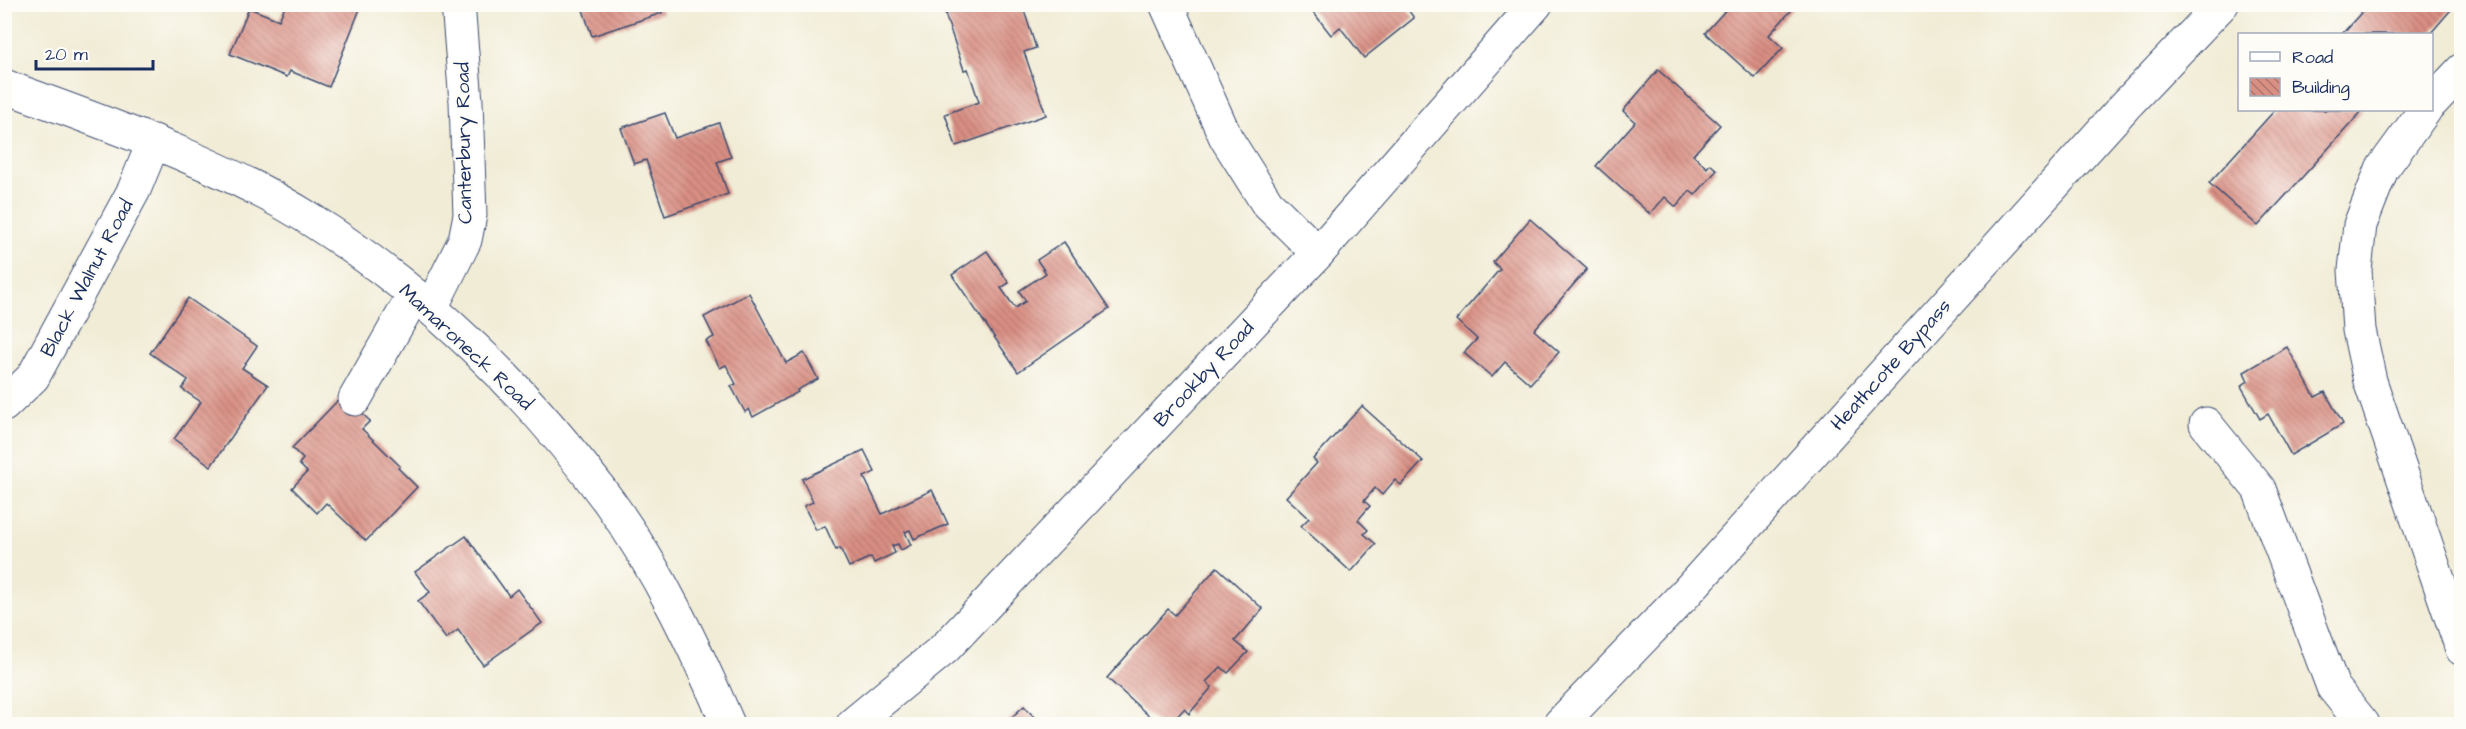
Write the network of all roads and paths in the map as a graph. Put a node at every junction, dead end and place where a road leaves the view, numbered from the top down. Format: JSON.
{"nodes":[{"id":1,"x":458,"y":4,"type":"edge"},
{"id":2,"x":1166,"y":4,"type":"edge"},
{"id":3,"x":1536,"y":4,"type":"edge"},
{"id":4,"x":2222,"y":4,"type":"edge"},
{"id":5,"x":2462,"y":70,"type":"edge"},
{"id":6,"x":4,"y":86,"type":"edge"},
{"id":7,"x":2433,"y":101,"type":"edge"},
{"id":8,"x":2424,"y":111,"type":"edge"},
{"id":9,"x":154,"y":141,"type":"junction"},
{"id":10,"x":1318,"y":253,"type":"junction"},
{"id":11,"x":423,"y":302,"type":"junction"},
{"id":12,"x":355,"y":399,"type":"dead end"},
{"id":13,"x":4,"y":405,"type":"edge"},
{"id":14,"x":2206,"y":424,"type":"dead end"},
{"id":15,"x":2462,"y":650,"type":"edge"},
{"id":16,"x":728,"y":724,"type":"edge"},
{"id":17,"x":853,"y":724,"type":"edge"},
{"id":18,"x":1560,"y":724,"type":"edge"},
{"id":19,"x":2363,"y":724,"type":"edge"}],
"edges":[{"from":1,"to":11,"type":"street","name":"Canterbury Road"},
{"from":2,"to":10,"type":"street"},
{"from":3,"to":10,"type":"street","name":"Brookby Road"},
{"from":4,"to":18,"type":"street","name":"Heathcote Bypass"},
{"from":5,"to":7,"type":"street"},
{"from":6,"to":9,"type":"street","name":"Mamaroneck Road"},
{"from":8,"to":15,"type":"street"},
{"from":9,"to":11,"type":"street","name":"Mamaroneck Road"},
{"from":9,"to":13,"type":"street","name":"Black Walnut Road"},
{"from":10,"to":17,"type":"street","name":"Brookby Road"},
{"from":11,"to":12,"type":"street","name":"Canterbury Road"},
{"from":11,"to":16,"type":"street","name":"Mamaroneck Road"},
{"from":14,"to":19,"type":"street"}]}
